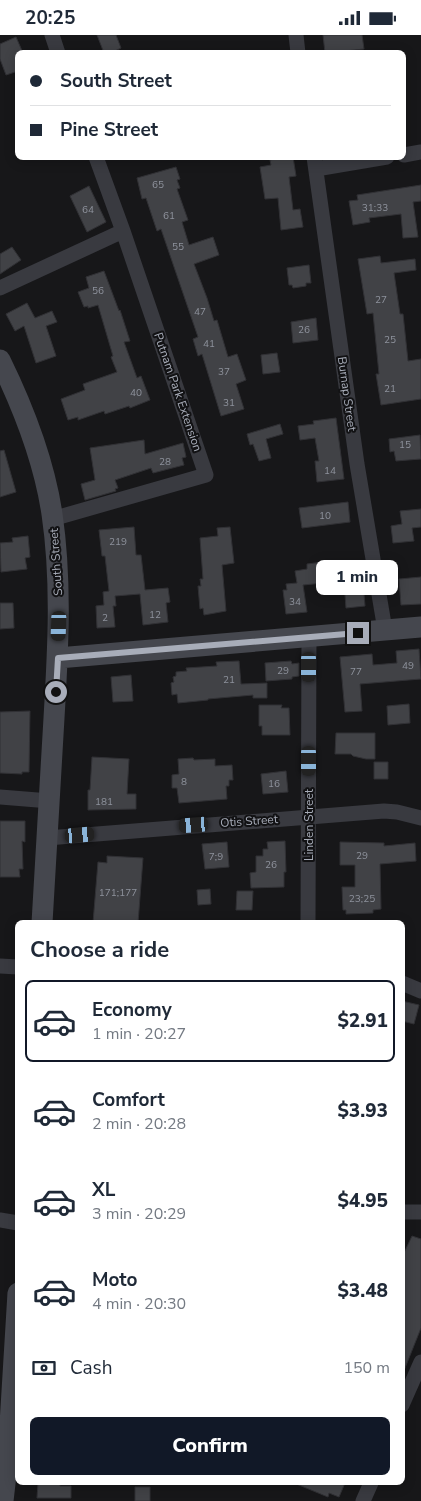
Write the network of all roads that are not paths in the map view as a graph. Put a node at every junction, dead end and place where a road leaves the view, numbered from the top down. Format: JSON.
{"nodes":[{"id":1,"x":52,"y":35,"type":"edge"},
{"id":2,"x":296,"y":35,"type":"edge"},
{"id":3,"x":57,"y":50,"type":"edge"},
{"id":4,"x":298,"y":50,"type":"edge"},
{"id":5,"x":421,"y":152,"type":"edge"},
{"id":6,"x":406,"y":155,"type":"edge"},
{"id":7,"x":97,"y":160,"type":"edge"},
{"id":8,"x":352,"y":160,"type":"edge"},
{"id":9,"x":315,"y":163,"type":"edge"},
{"id":10,"x":123,"y":231,"type":"junction"},
{"id":11,"x":0,"y":288,"type":"edge"},
{"id":12,"x":0,"y":361,"type":"edge"},
{"id":13,"x":52,"y":519,"type":"junction"},
{"id":14,"x":421,"y":627,"type":"edge"},
{"id":15,"x":384,"y":631,"type":"junction"},
{"id":16,"x":309,"y":637,"type":"junction"},
{"id":17,"x":58,"y":658,"type":"junction"},
{"id":18,"x":0,"y":797,"type":"edge"},
{"id":19,"x":50,"y":801,"type":"junction"},
{"id":20,"x":309,"y":817,"type":"junction"},
{"id":21,"x":421,"y":818,"type":"edge"},
{"id":22,"x":47,"y":838,"type":"junction"},
{"id":23,"x":42,"y":920,"type":"edge"},
{"id":24,"x":308,"y":920,"type":"edge"},
{"id":25,"x":0,"y":966,"type":"edge"},
{"id":26,"x":15,"y":967,"type":"edge"},
{"id":27,"x":405,"y":984,"type":"edge"},
{"id":28,"x":421,"y":991,"type":"edge"},
{"id":29,"x":421,"y":1211,"type":"edge"},
{"id":30,"x":405,"y":1212,"type":"edge"},
{"id":31,"x":0,"y":1221,"type":"edge"},
{"id":32,"x":15,"y":1223,"type":"edge"},
{"id":33,"x":15,"y":1329,"type":"edge"},
{"id":34,"x":421,"y":1362,"type":"edge"},
{"id":35,"x":10,"y":1390,"type":"edge"},
{"id":36,"x":405,"y":1398,"type":"edge"},
{"id":37,"x":370,"y":1485,"type":"edge"},
{"id":38,"x":3,"y":1501,"type":"edge"},
{"id":39,"x":363,"y":1501,"type":"edge"}],
"edges":[{"from":1,"to":3,"type":"street"},
{"from":2,"to":4,"type":"street"},
{"from":5,"to":6,"type":"street"},
{"from":7,"to":10,"type":"street","name":"Putnam Park Extension"},
{"from":8,"to":9,"type":"street"},
{"from":9,"to":15,"type":"street","name":"Burnap Street"},
{"from":10,"to":11,"type":"street"},
{"from":10,"to":13,"type":"street","name":"Putnam Park Extension"},
{"from":12,"to":13,"type":"main road","name":"South Street"},
{"from":13,"to":17,"type":"main road","name":"South Street"},
{"from":14,"to":15,"type":"main road"},
{"from":15,"to":16,"type":"main road"},
{"from":16,"to":17,"type":"main road"},
{"from":16,"to":20,"type":"street","name":"Linden Street"},
{"from":17,"to":19,"type":"main road","name":"South Street"},
{"from":18,"to":19,"type":"street"},
{"from":19,"to":22,"type":"main road","name":"South Street"},
{"from":20,"to":21,"type":"street","name":"Otis Street"},
{"from":20,"to":22,"type":"street","name":"Otis Street"},
{"from":20,"to":24,"type":"street","name":"Linden Street"},
{"from":22,"to":23,"type":"main road","name":"South Street"},
{"from":25,"to":26,"type":"street"},
{"from":27,"to":28,"type":"street"},
{"from":29,"to":30,"type":"street"},
{"from":31,"to":32,"type":"street"},
{"from":33,"to":35,"type":"main road"},
{"from":34,"to":36,"type":"street"},
{"from":35,"to":38,"type":"main road"},
{"from":37,"to":39,"type":"street"}]}
